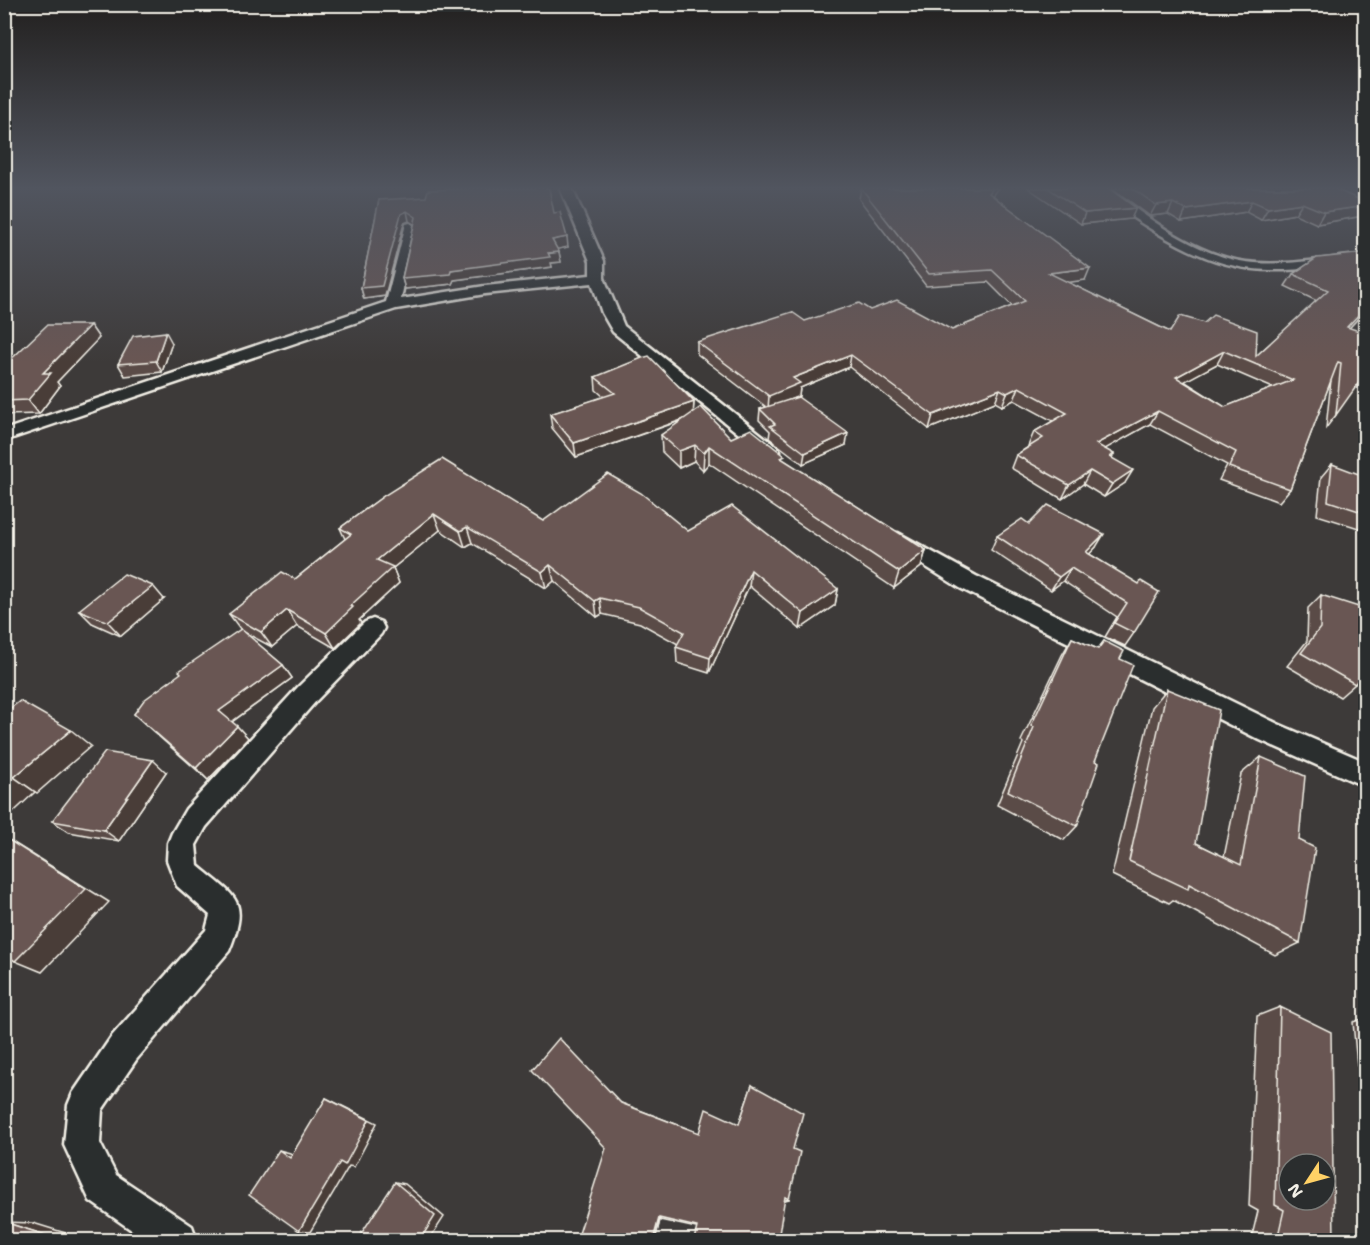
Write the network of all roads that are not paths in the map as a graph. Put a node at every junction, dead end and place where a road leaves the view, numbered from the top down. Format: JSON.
{"nodes":[{"id":1,"x":406,"y":246,"type":"edge"},
{"id":2,"x":591,"y":246,"type":"edge"},
{"id":3,"x":1195,"y":246,"type":"edge"},
{"id":4,"x":1365,"y":258,"type":"edge"},
{"id":5,"x":597,"y":278,"type":"junction"},
{"id":6,"x":393,"y":305,"type":"junction"},
{"id":7,"x":4,"y":436,"type":"edge"},
{"id":8,"x":784,"y":461,"type":"edge"},
{"id":9,"x":883,"y":530,"type":"edge"},
{"id":10,"x":373,"y":628,"type":"dead end"},
{"id":11,"x":1365,"y":776,"type":"edge"},
{"id":12,"x":178,"y":1240,"type":"edge"}],
"edges":[{"from":1,"to":6,"type":"street"},
{"from":2,"to":5,"type":"street"},
{"from":3,"to":4,"type":"street"},
{"from":5,"to":6,"type":"street"},
{"from":5,"to":8,"type":"street"},
{"from":6,"to":7,"type":"street"},
{"from":9,"to":11,"type":"street"},
{"from":10,"to":12,"type":"street"}]}
